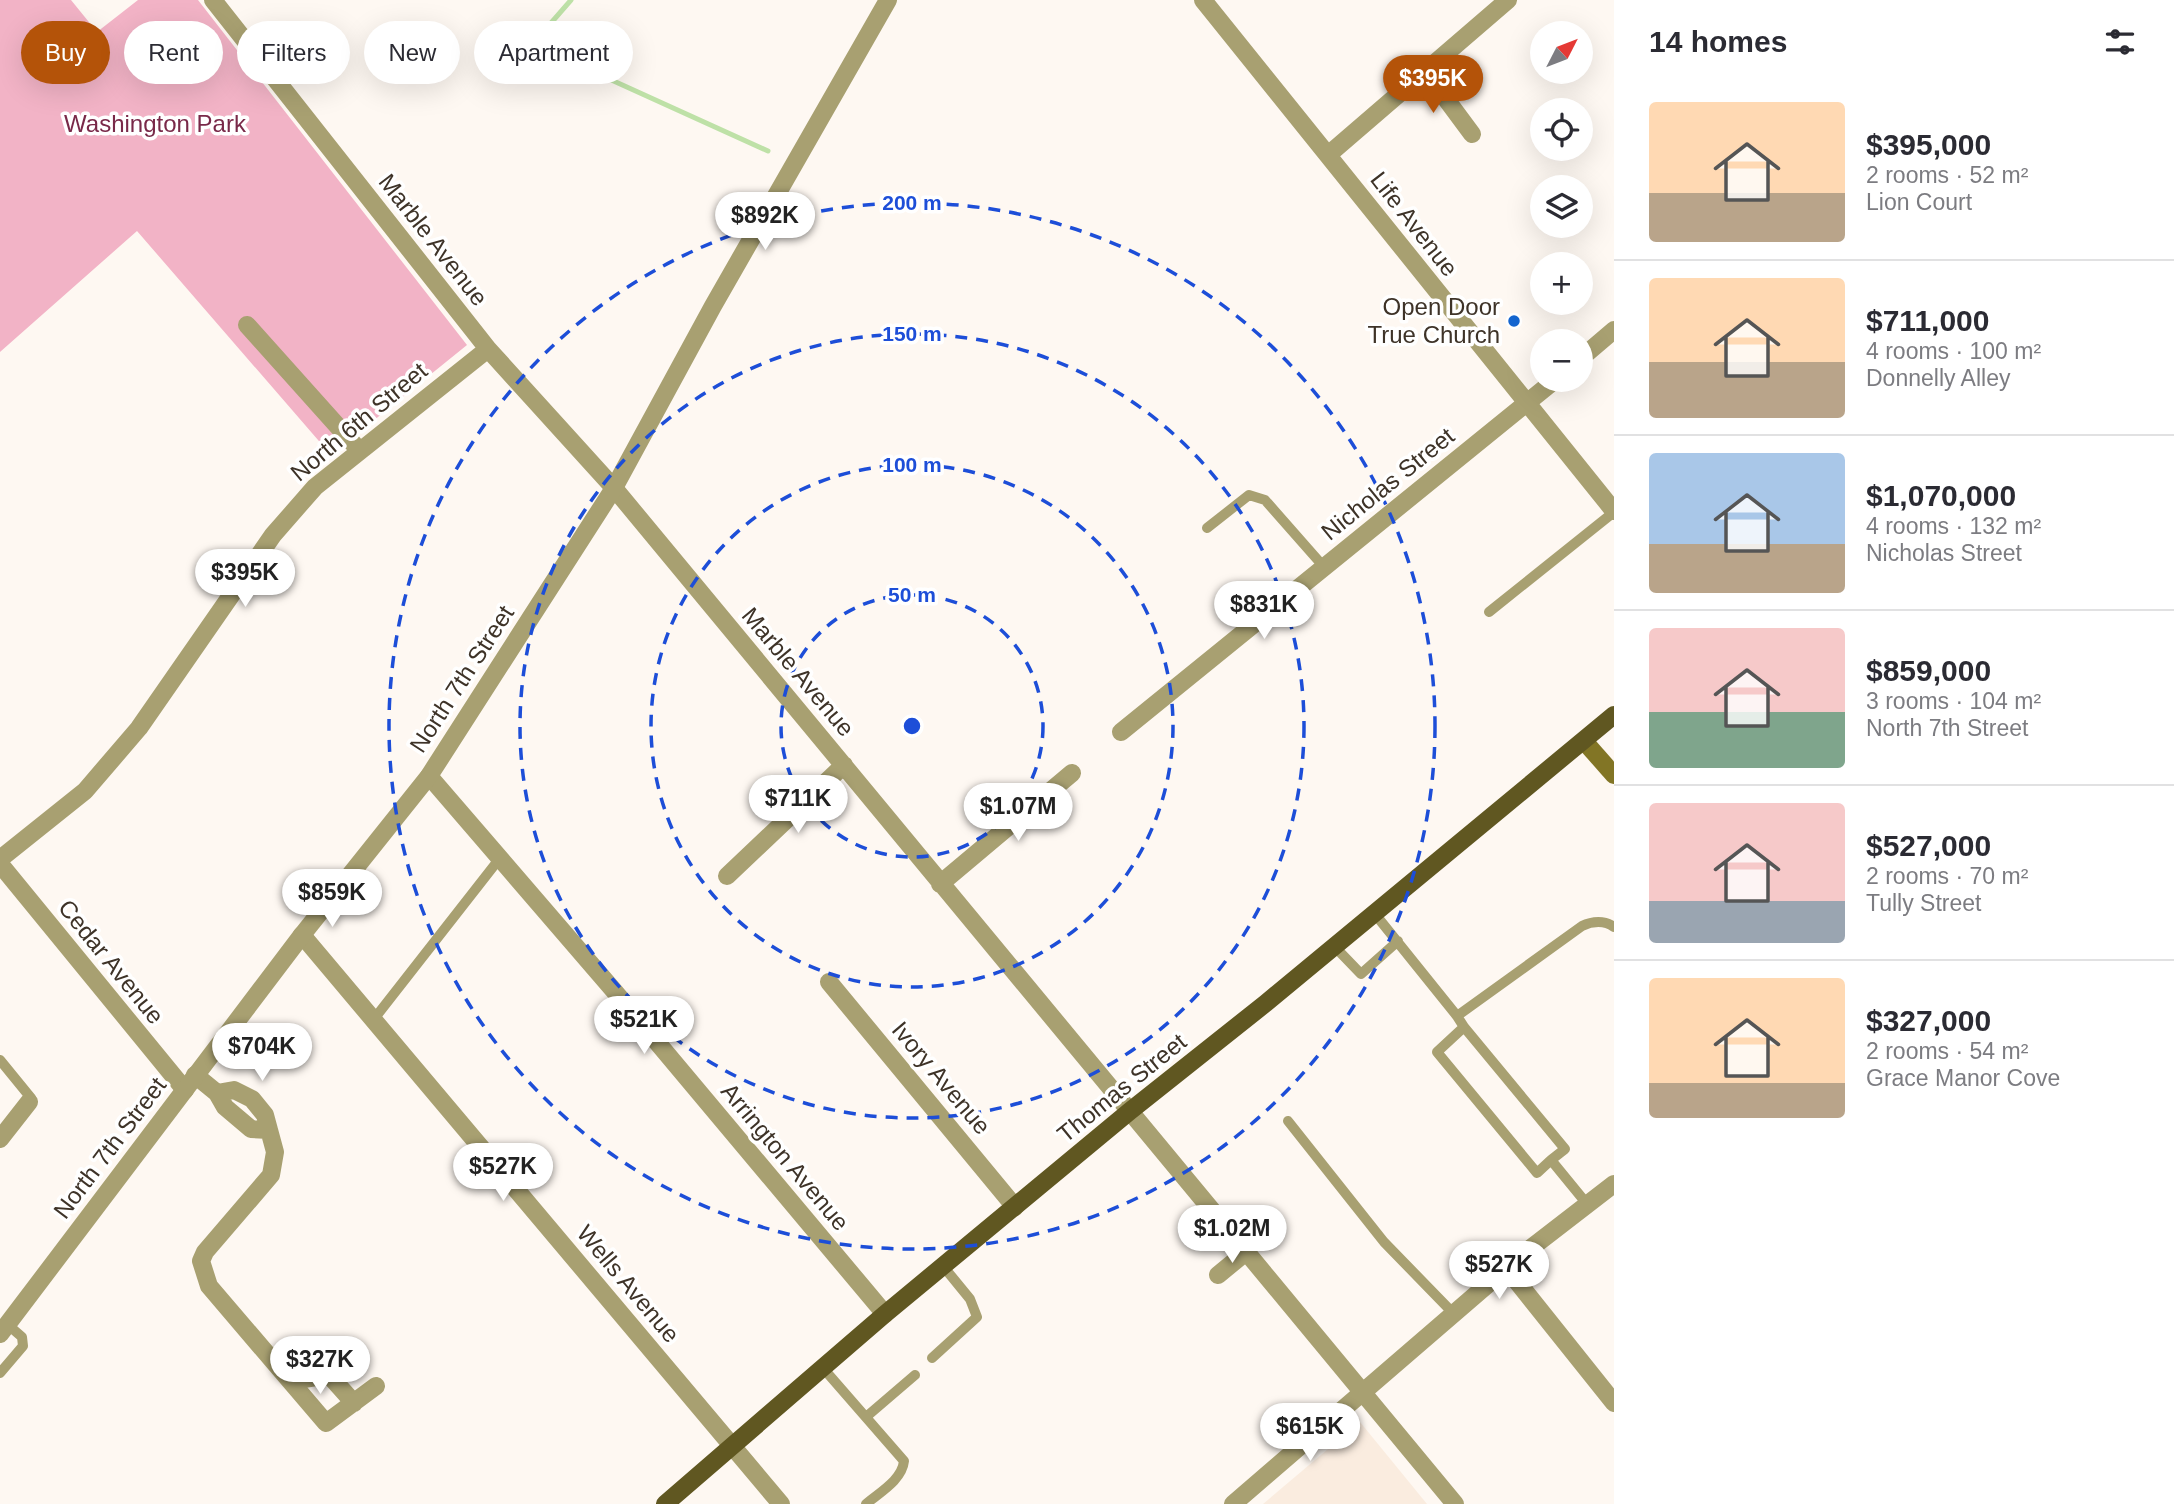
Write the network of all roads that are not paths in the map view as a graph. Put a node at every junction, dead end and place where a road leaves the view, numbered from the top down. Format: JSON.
{"nodes":[{"id":1,"x":214,"y":0,"type":"edge"},
{"id":2,"x":888,"y":0,"type":"edge"},
{"id":3,"x":1203,"y":0,"type":"edge"},
{"id":4,"x":1508,"y":0,"type":"edge"},
{"id":5,"x":1426,"y":72,"type":"junction"},
{"id":6,"x":1472,"y":134,"type":"dead end"},
{"id":7,"x":1328,"y":155,"type":"junction"},
{"id":8,"x":247,"y":325,"type":"dead end"},
{"id":9,"x":1614,"y":330,"type":"edge"},
{"id":10,"x":1593,"y":348,"type":"edge"},
{"id":11,"x":488,"y":349,"type":"junction"},
{"id":12,"x":1540,"y":392,"type":"edge"},
{"id":13,"x":1526,"y":404,"type":"junction"},
{"id":14,"x":359,"y":450,"type":"junction"},
{"id":15,"x":614,"y":488,"type":"junction"},
{"id":16,"x":1614,"y":512,"type":"edge"},
{"id":17,"x":1207,"y":528,"type":"dead end"},
{"id":18,"x":1324,"y":567,"type":"junction"},
{"id":19,"x":1489,"y":612,"type":"dead end"},
{"id":20,"x":1614,"y":715,"type":"edge"},
{"id":21,"x":1121,"y":732,"type":"dead end"},
{"id":22,"x":1584,"y":741,"type":"junction"},
{"id":23,"x":844,"y":765,"type":"junction"},
{"id":24,"x":1072,"y":773,"type":"dead end"},
{"id":25,"x":1614,"y":775,"type":"edge"},
{"id":26,"x":429,"y":776,"type":"junction"},
{"id":27,"x":500,"y":858,"type":"junction"},
{"id":28,"x":0,"y":862,"type":"edge"},
{"id":29,"x":727,"y":876,"type":"dead end"},
{"id":30,"x":940,"y":884,"type":"junction"},
{"id":31,"x":1375,"y":914,"type":"junction"},
{"id":32,"x":1614,"y":927,"type":"edge"},
{"id":33,"x":302,"y":935,"type":"junction"},
{"id":34,"x":1398,"y":942,"type":"junction"},
{"id":35,"x":1335,"y":947,"type":"junction"},
{"id":36,"x":829,"y":982,"type":"dead end"},
{"id":37,"x":1457,"y":1016,"type":"junction"},
{"id":38,"x":374,"y":1019,"type":"junction"},
{"id":39,"x":1464,"y":1027,"type":"junction"},
{"id":40,"x":0,"y":1060,"type":"edge"},
{"id":41,"x":190,"y":1083,"type":"junction"},
{"id":42,"x":29,"y":1102,"type":"joint"},
{"id":43,"x":1130,"y":1111,"type":"junction"},
{"id":44,"x":1288,"y":1121,"type":"dead end"},
{"id":45,"x":0,"y":1139,"type":"edge"},
{"id":46,"x":1552,"y":1160,"type":"junction"},
{"id":47,"x":1614,"y":1184,"type":"edge"},
{"id":48,"x":1587,"y":1204,"type":"junction"},
{"id":49,"x":1015,"y":1207,"type":"junction"},
{"id":50,"x":1246,"y":1252,"type":"junction"},
{"id":51,"x":943,"y":1266,"type":"junction"},
{"id":52,"x":1507,"y":1269,"type":"junction"},
{"id":53,"x":1218,"y":1275,"type":"dead end"},
{"id":54,"x":885,"y":1314,"type":"junction"},
{"id":55,"x":1454,"y":1314,"type":"junction"},
{"id":56,"x":2,"y":1326,"type":"edge"},
{"id":57,"x":932,"y":1358,"type":"dead end"},
{"id":58,"x":823,"y":1368,"type":"junction"},
{"id":59,"x":0,"y":1373,"type":"edge"},
{"id":60,"x":915,"y":1375,"type":"dead end"},
{"id":61,"x":291,"y":1381,"type":"junction"},
{"id":62,"x":376,"y":1385,"type":"dead end"},
{"id":63,"x":1363,"y":1394,"type":"junction"},
{"id":64,"x":354,"y":1403,"type":"junction"},
{"id":65,"x":1614,"y":1403,"type":"edge"},
{"id":66,"x":866,"y":1417,"type":"junction"},
{"id":67,"x":733,"y":1447,"type":"junction"},
{"id":68,"x":665,"y":1504,"type":"edge"},
{"id":69,"x":781,"y":1504,"type":"edge"},
{"id":70,"x":866,"y":1504,"type":"edge"},
{"id":71,"x":1233,"y":1504,"type":"edge"},
{"id":72,"x":1455,"y":1504,"type":"edge"}],
"edges":[{"from":1,"to":11,"type":"street","name":"Marble Avenue"},
{"from":2,"to":15,"type":"street","name":"North 7th Street"},
{"from":3,"to":7,"type":"street","name":"Life Avenue"},
{"from":4,"to":5,"type":"street"},
{"from":5,"to":6,"type":"street"},
{"from":5,"to":7,"type":"street"},
{"from":7,"to":13,"type":"street","name":"Life Avenue"},
{"from":8,"to":14,"type":"street"},
{"from":9,"to":10,"type":"street"},
{"from":11,"to":14,"type":"street","name":"North 6th Street"},
{"from":11,"to":15,"type":"street","name":"Marble Avenue"},
{"from":12,"to":13,"type":"street","name":"Nicholas Street"},
{"from":13,"to":16,"type":"street","name":"Life Avenue"},
{"from":13,"to":18,"type":"street","name":"Nicholas Street"},
{"from":14,"to":28,"type":"street","name":"North 6th Street"},
{"from":15,"to":23,"type":"street","name":"Marble Avenue"},
{"from":15,"to":26,"type":"street","name":"North 7th Street"},
{"from":16,"to":19,"type":"lane"},
{"from":17,"to":18,"type":"lane"},
{"from":18,"to":21,"type":"street","name":"Nicholas Street"},
{"from":20,"to":22,"type":"main road","name":"Thomas Street"},
{"from":22,"to":25,"type":"main road"},
{"from":22,"to":31,"type":"main road","name":"Thomas Street"},
{"from":23,"to":29,"type":"street"},
{"from":23,"to":30,"type":"street","name":"Marble Avenue"},
{"from":24,"to":30,"type":"street"},
{"from":26,"to":27,"type":"street","name":"Arrington Avenue"},
{"from":26,"to":33,"type":"street","name":"North 7th Street"},
{"from":27,"to":38,"type":"lane"},
{"from":27,"to":54,"type":"street","name":"Arrington Avenue"},
{"from":28,"to":41,"type":"street","name":"Cedar Avenue"},
{"from":30,"to":43,"type":"street","name":"Marble Avenue"},
{"from":31,"to":34,"type":"lane"},
{"from":31,"to":35,"type":"main road","name":"Thomas Street"},
{"from":32,"to":37,"type":"lane"},
{"from":33,"to":38,"type":"street","name":"Wells Avenue"},
{"from":33,"to":41,"type":"street","name":"North 7th Street"},
{"from":34,"to":35,"type":"lane"},
{"from":34,"to":37,"type":"lane"},
{"from":35,"to":43,"type":"main road","name":"Thomas Street"},
{"from":36,"to":49,"type":"street","name":"Ivory Avenue"},
{"from":37,"to":39,"type":"lane"},
{"from":38,"to":67,"type":"street","name":"Wells Avenue"},
{"from":39,"to":46,"type":"lane"},
{"from":39,"to":46,"type":"lane"},
{"from":40,"to":42,"type":"lane"},
{"from":41,"to":56,"type":"street","name":"North 7th Street"},
{"from":41,"to":61,"type":"street","name":"Cedar Avenue"},
{"from":42,"to":45,"type":"street"},
{"from":43,"to":49,"type":"main road","name":"Thomas Street"},
{"from":43,"to":50,"type":"street","name":"Marble Avenue"},
{"from":44,"to":55,"type":"lane"},
{"from":46,"to":48,"type":"lane"},
{"from":47,"to":48,"type":"street"},
{"from":48,"to":52,"type":"street"},
{"from":49,"to":51,"type":"main road","name":"Thomas Street"},
{"from":50,"to":53,"type":"street"},
{"from":50,"to":63,"type":"street","name":"Marble Avenue"},
{"from":51,"to":54,"type":"main road","name":"Thomas Street"},
{"from":51,"to":57,"type":"lane"},
{"from":52,"to":55,"type":"street"},
{"from":52,"to":65,"type":"street"},
{"from":54,"to":58,"type":"main road","name":"Thomas Street"},
{"from":55,"to":63,"type":"street"},
{"from":56,"to":59,"type":"lane"},
{"from":58,"to":66,"type":"lane"},
{"from":58,"to":67,"type":"main road","name":"Thomas Street"},
{"from":60,"to":66,"type":"lane"},
{"from":61,"to":64,"type":"street"},
{"from":61,"to":64,"type":"street"},
{"from":62,"to":64,"type":"street"},
{"from":63,"to":71,"type":"street"},
{"from":63,"to":72,"type":"street","name":"Marble Avenue"},
{"from":66,"to":70,"type":"lane"},
{"from":67,"to":68,"type":"main road","name":"Thomas Street"},
{"from":67,"to":69,"type":"street","name":"Wells Avenue"}]}
